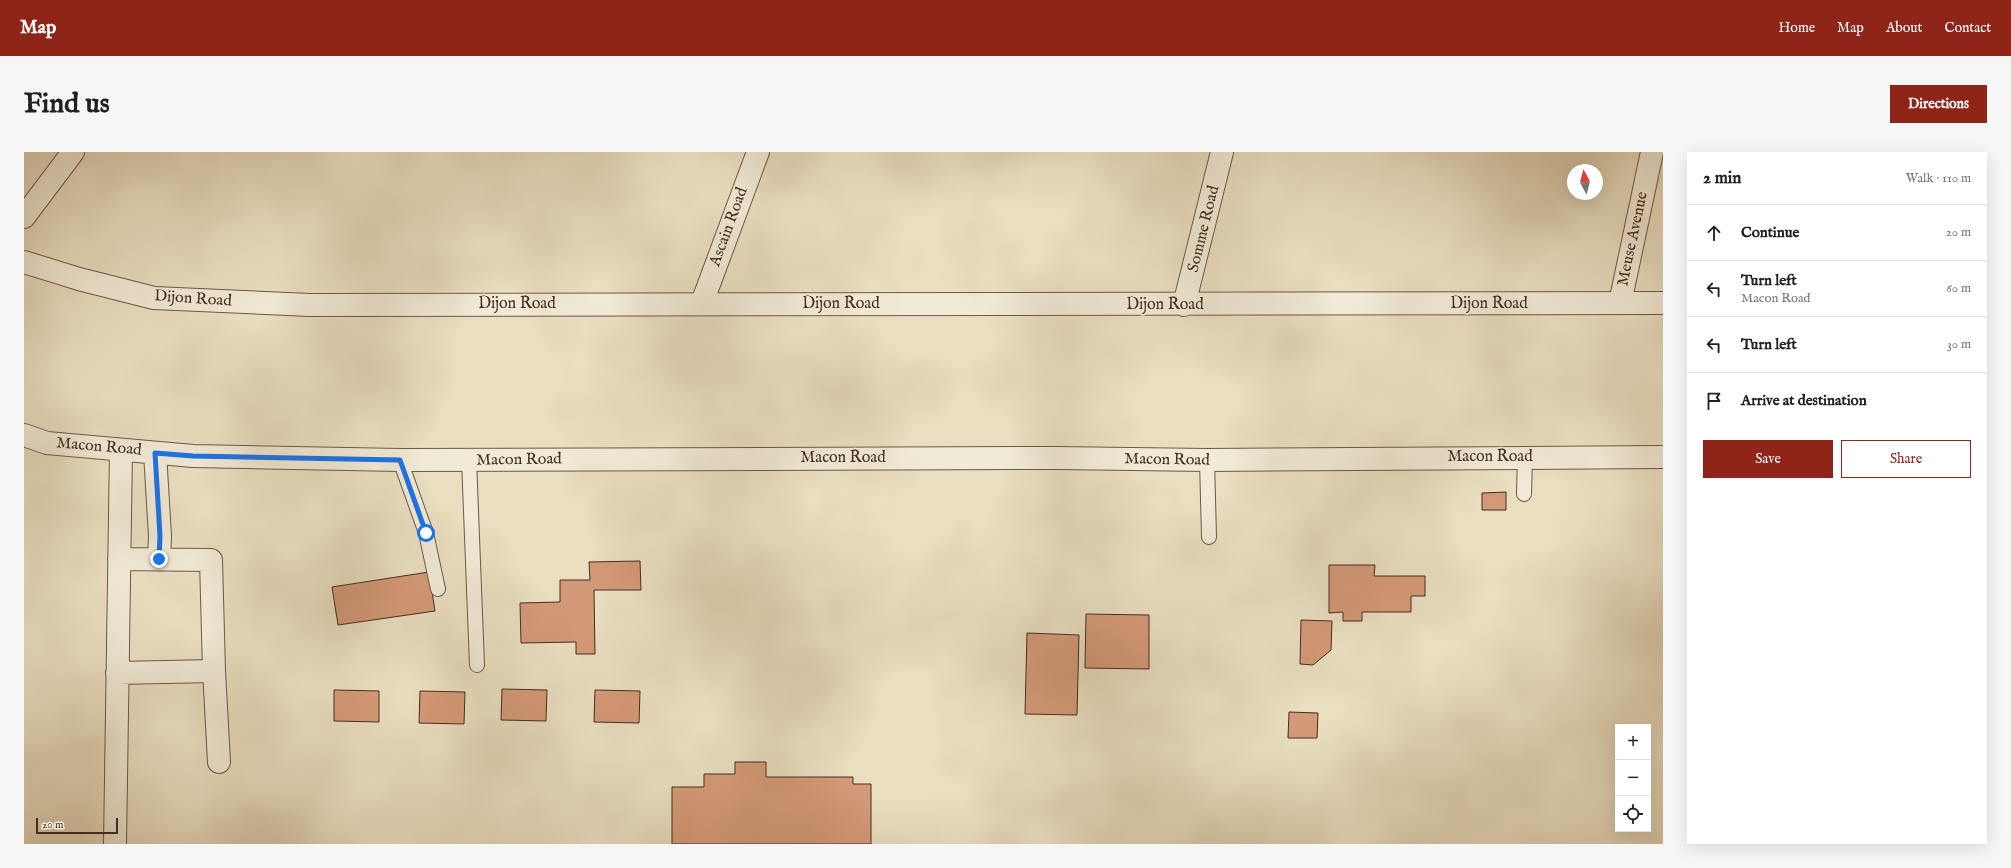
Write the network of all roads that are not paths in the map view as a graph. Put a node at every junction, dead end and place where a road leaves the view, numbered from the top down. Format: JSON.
{"nodes":[{"id":1,"x":73,"y":152,"type":"edge"},
{"id":2,"x":758,"y":152,"type":"edge"},
{"id":3,"x":1222,"y":152,"type":"edge"},
{"id":4,"x":1652,"y":152,"type":"edge"},
{"id":5,"x":24,"y":218,"type":"edge"},
{"id":6,"x":24,"y":262,"type":"edge"},
{"id":7,"x":702,"y":303,"type":"junction"},
{"id":8,"x":1620,"y":303,"type":"junction"},
{"id":9,"x":1663,"y":303,"type":"edge"},
{"id":10,"x":1184,"y":305,"type":"junction"},
{"id":11,"x":24,"y":434,"type":"edge"},
{"id":12,"x":121,"y":450,"type":"junction"},
{"id":13,"x":155,"y":453,"type":"junction"},
{"id":14,"x":1525,"y":457,"type":"junction"},
{"id":15,"x":1663,"y":457,"type":"edge"},
{"id":16,"x":400,"y":460,"type":"junction"},
{"id":17,"x":469,"y":460,"type":"junction"},
{"id":18,"x":1207,"y":460,"type":"junction"},
{"id":19,"x":1524,"y":494,"type":"dead end"},
{"id":20,"x":1209,"y":537,"type":"dead end"},
{"id":21,"x":120,"y":559,"type":"junction"},
{"id":22,"x":159,"y":559,"type":"junction"},
{"id":23,"x":438,"y":589,"type":"dead end"},
{"id":24,"x":477,"y":665,"type":"dead end"},
{"id":25,"x":214,"y":671,"type":"junction"},
{"id":26,"x":117,"y":673,"type":"junction"},
{"id":27,"x":219,"y":762,"type":"dead end"},
{"id":28,"x":115,"y":844,"type":"edge"}],
"edges":[{"from":1,"to":5,"type":"street"},
{"from":2,"to":7,"type":"street","name":"Ascain Road"},
{"from":3,"to":10,"type":"street","name":"Somme Road"},
{"from":4,"to":8,"type":"street","name":"Meuse Avenue"},
{"from":6,"to":7,"type":"street","name":"Dijon Road"},
{"from":7,"to":10,"type":"street","name":"Dijon Road"},
{"from":8,"to":9,"type":"street","name":"Dijon Road"},
{"from":8,"to":10,"type":"street","name":"Dijon Road"},
{"from":11,"to":12,"type":"street","name":"Macon Road"},
{"from":12,"to":13,"type":"street","name":"Macon Road"},
{"from":12,"to":21,"type":"street"},
{"from":13,"to":16,"type":"street","name":"Macon Road"},
{"from":13,"to":22,"type":"street"},
{"from":14,"to":15,"type":"street","name":"Macon Road"},
{"from":14,"to":18,"type":"street","name":"Macon Road"},
{"from":14,"to":19,"type":"lane"},
{"from":16,"to":17,"type":"street","name":"Macon Road"},
{"from":16,"to":23,"type":"lane"},
{"from":17,"to":18,"type":"street","name":"Macon Road"},
{"from":17,"to":24,"type":"lane"},
{"from":18,"to":20,"type":"lane"},
{"from":21,"to":22,"type":"street"},
{"from":21,"to":26,"type":"street"},
{"from":22,"to":25,"type":"street"},
{"from":25,"to":26,"type":"street"},
{"from":25,"to":27,"type":"street"},
{"from":26,"to":28,"type":"street"}]}
